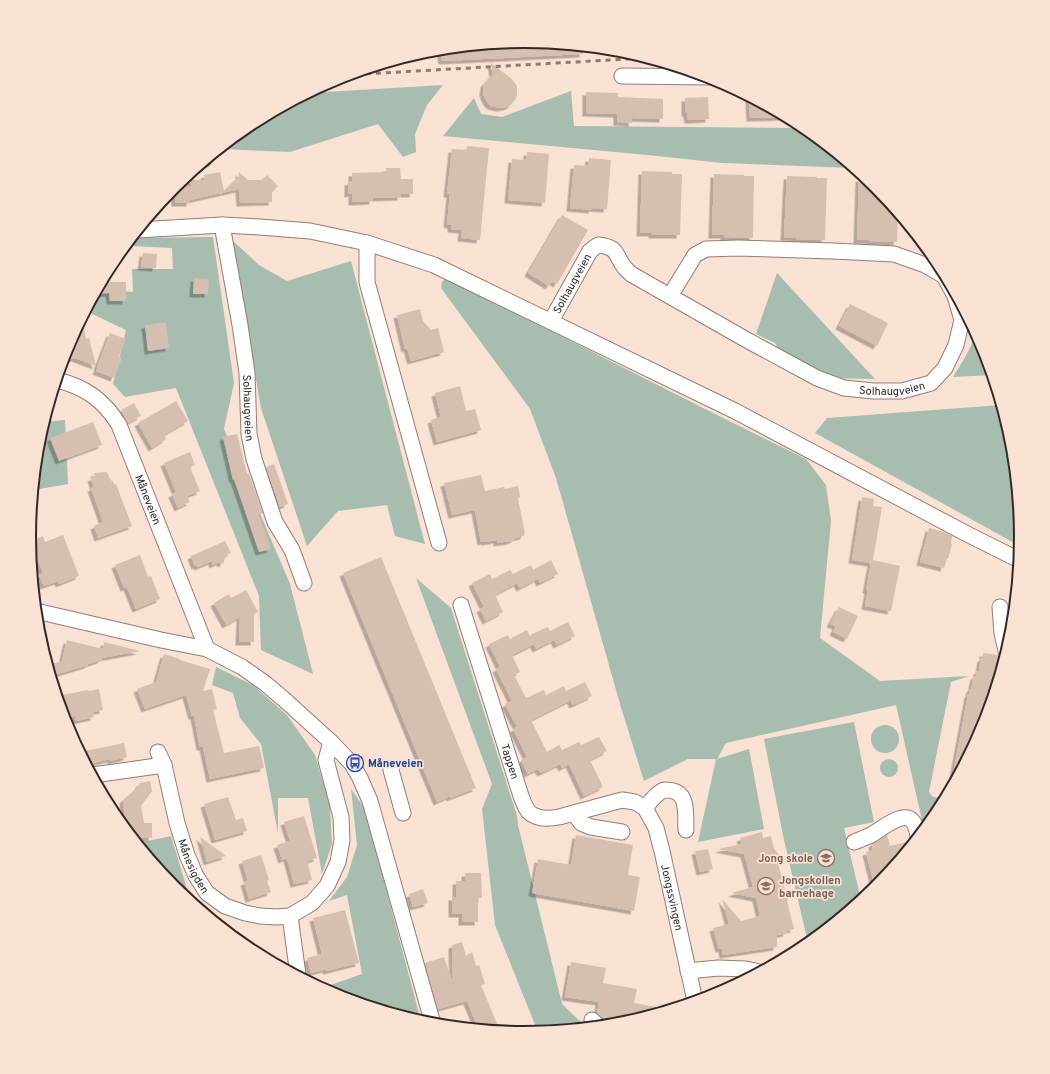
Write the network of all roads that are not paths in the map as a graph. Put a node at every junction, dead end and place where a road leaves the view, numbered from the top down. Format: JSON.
{"nodes":[{"id":1,"x":622,"y":76,"type":"dead end"},
{"id":2,"x":690,"y":77,"type":"edge"},
{"id":3,"x":151,"y":223,"type":"edge"},
{"id":4,"x":222,"y":225,"type":"junction"},
{"id":5,"x":183,"y":227,"type":"junction"},
{"id":6,"x":145,"y":230,"type":"edge"},
{"id":7,"x":366,"y":243,"type":"junction"},
{"id":8,"x":936,"y":271,"type":"edge"},
{"id":9,"x":670,"y":296,"type":"junction"},
{"id":10,"x":960,"y":314,"type":"edge"},
{"id":11,"x":551,"y":321,"type":"junction"},
{"id":12,"x":62,"y":381,"type":"edge"},
{"id":13,"x":439,"y":543,"type":"dead end"},
{"id":14,"x":1013,"y":557,"type":"edge"},
{"id":15,"x":304,"y":583,"type":"dead end"},
{"id":16,"x":460,"y":605,"type":"dead end"},
{"id":17,"x":1000,"y":607,"type":"dead end"},
{"id":18,"x":42,"y":612,"type":"edge"},
{"id":19,"x":1003,"y":639,"type":"edge"},
{"id":20,"x":207,"y":649,"type":"junction"},
{"id":21,"x":331,"y":742,"type":"junction"},
{"id":22,"x":390,"y":770,"type":"dead end"},
{"id":23,"x":98,"y":774,"type":"edge"},
{"id":24,"x":640,"y":805,"type":"junction"},
{"id":25,"x":403,"y":813,"type":"dead end"},
{"id":26,"x":574,"y":813,"type":"junction"},
{"id":27,"x":686,"y":830,"type":"dead end"},
{"id":28,"x":917,"y":830,"type":"edge"},
{"id":29,"x":622,"y":832,"type":"dead end"},
{"id":30,"x":854,"y":842,"type":"dead end"},
{"id":31,"x":290,"y":916,"type":"junction"},
{"id":32,"x":297,"y":970,"type":"edge"},
{"id":33,"x":752,"y":970,"type":"edge"},
{"id":34,"x":688,"y":971,"type":"junction"},
{"id":35,"x":694,"y":996,"type":"edge"},
{"id":36,"x":431,"y":1017,"type":"edge"}],
"edges":[{"from":1,"to":2,"type":"street"},
{"from":3,"to":5,"type":"street"},
{"from":4,"to":5,"type":"street","name":"Solhaugveien"},
{"from":4,"to":7,"type":"street","name":"Solhaugveien"},
{"from":4,"to":15,"type":"street","name":"Solhaugveien"},
{"from":5,"to":6,"type":"street","name":"Solhaugveien"},
{"from":7,"to":11,"type":"street","name":"Solhaugveien"},
{"from":7,"to":13,"type":"street"},
{"from":8,"to":9,"type":"street","name":"Solhaugveien"},
{"from":9,"to":10,"type":"street","name":"Solhaugveien"},
{"from":9,"to":11,"type":"street","name":"Solhaugveien"},
{"from":11,"to":14,"type":"street","name":"Solhaugveien"},
{"from":12,"to":20,"type":"street","name":"Måneveien"},
{"from":16,"to":26,"type":"street","name":"Tappen"},
{"from":17,"to":19,"type":"street"},
{"from":18,"to":20,"type":"street"},
{"from":20,"to":21,"type":"street"},
{"from":21,"to":31,"type":"street"},
{"from":21,"to":36,"type":"street"},
{"from":22,"to":25,"type":"street"},
{"from":23,"to":31,"type":"street","name":"Månesigden"},
{"from":24,"to":26,"type":"street","name":"Tappen"},
{"from":24,"to":27,"type":"street"},
{"from":24,"to":34,"type":"street","name":"Jongssvingen"},
{"from":26,"to":29,"type":"street"},
{"from":28,"to":30,"type":"street"},
{"from":31,"to":32,"type":"street"},
{"from":33,"to":34,"type":"street"},
{"from":34,"to":35,"type":"street","name":"Jongssvingen"}]}
